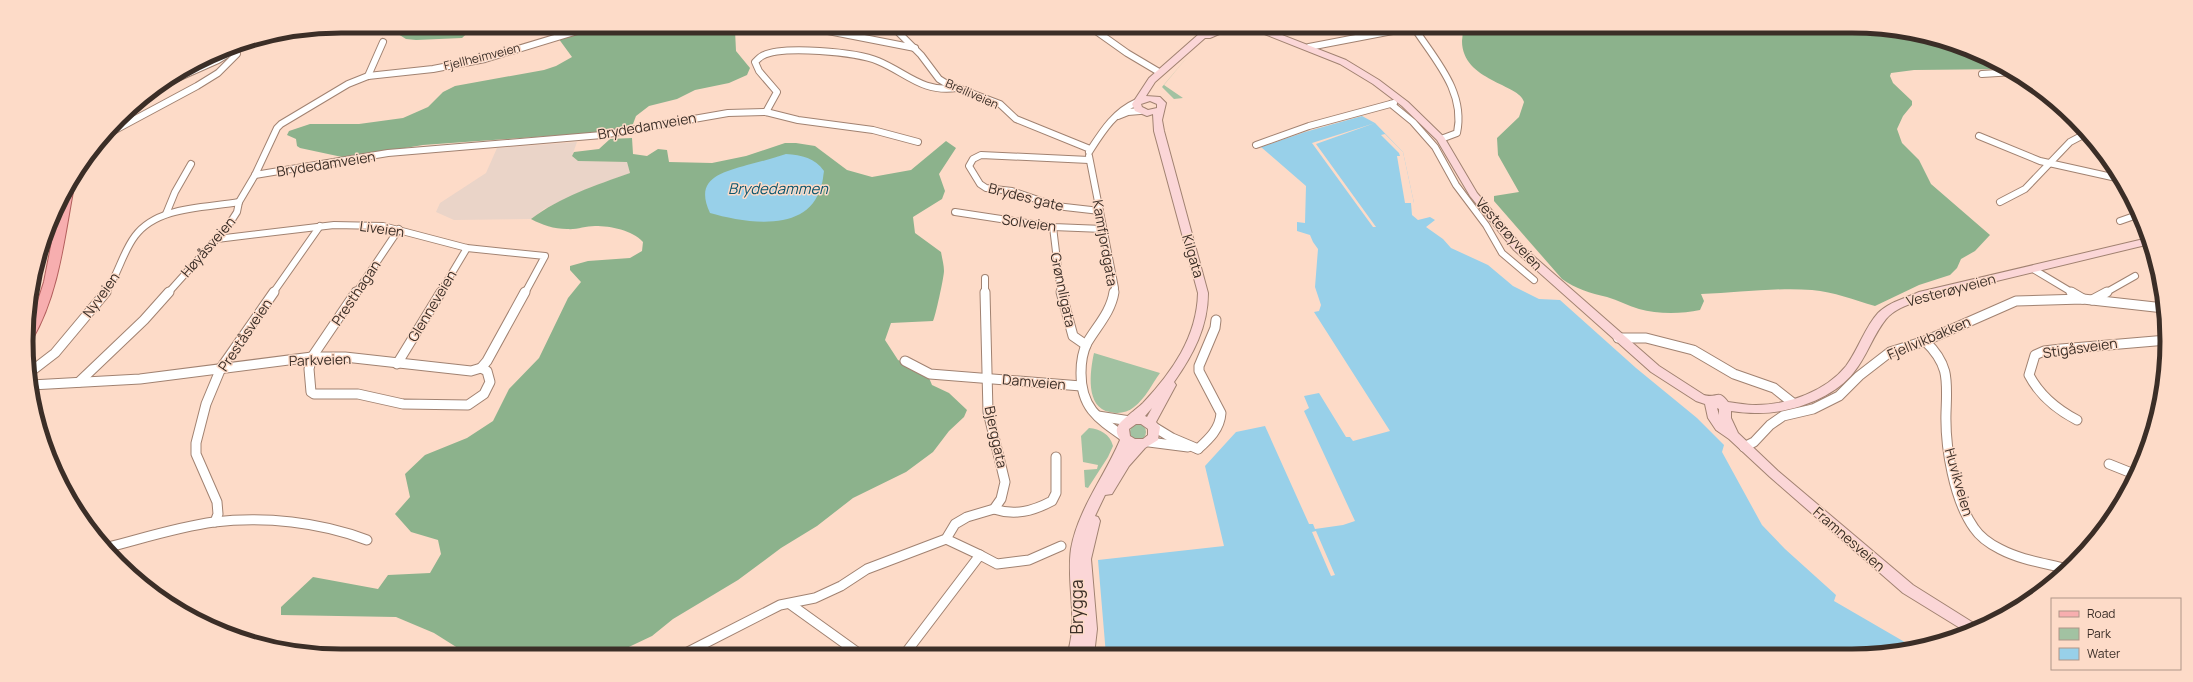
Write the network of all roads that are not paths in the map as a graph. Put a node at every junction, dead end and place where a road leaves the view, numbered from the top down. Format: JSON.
{"nodes":[{"id":1,"x":571,"y":33,"type":"edge"},
{"id":2,"x":838,"y":33,"type":"edge"},
{"id":3,"x":899,"y":33,"type":"edge"},
{"id":4,"x":1098,"y":33,"type":"edge"},
{"id":5,"x":1206,"y":33,"type":"edge"},
{"id":6,"x":1215,"y":33,"type":"edge"},
{"id":7,"x":1264,"y":33,"type":"edge"},
{"id":8,"x":1270,"y":33,"type":"edge"},
{"id":9,"x":1380,"y":33,"type":"edge"},
{"id":10,"x":1418,"y":33,"type":"edge"},
{"id":11,"x":1277,"y":36,"type":"junction"},
{"id":12,"x":383,"y":42,"type":"dead end"},
{"id":13,"x":1196,"y":42,"type":"junction"},
{"id":14,"x":915,"y":48,"type":"junction"},
{"id":15,"x":1309,"y":48,"type":"junction"},
{"id":16,"x":236,"y":51,"type":"edge"},
{"id":17,"x":228,"y":54,"type":"edge"},
{"id":18,"x":1179,"y":57,"type":"junction"},
{"id":19,"x":1159,"y":72,"type":"junction"},
{"id":20,"x":2003,"y":73,"type":"edge"},
{"id":21,"x":1982,"y":74,"type":"dead end"},
{"id":22,"x":186,"y":75,"type":"edge"},
{"id":23,"x":368,"y":76,"type":"junction"},
{"id":24,"x":956,"y":88,"type":"junction"},
{"id":25,"x":1157,"y":99,"type":"junction"},
{"id":26,"x":1139,"y":101,"type":"junction"},
{"id":27,"x":1401,"y":101,"type":"junction"},
{"id":28,"x":1391,"y":104,"type":"junction"},
{"id":29,"x":766,"y":112,"type":"junction"},
{"id":30,"x":1143,"y":112,"type":"junction"},
{"id":31,"x":1158,"y":112,"type":"junction"},
{"id":32,"x":1114,"y":118,"type":"junction"},
{"id":33,"x":117,"y":130,"type":"edge"},
{"id":34,"x":1159,"y":131,"type":"junction"},
{"id":35,"x":2081,"y":135,"type":"edge"},
{"id":36,"x":1979,"y":136,"type":"dead end"},
{"id":37,"x":1441,"y":139,"type":"junction"},
{"id":38,"x":918,"y":142,"type":"dead end"},
{"id":39,"x":1256,"y":145,"type":"dead end"},
{"id":40,"x":1089,"y":154,"type":"junction"},
{"id":41,"x":191,"y":164,"type":"dead end"},
{"id":42,"x":2052,"y":164,"type":"junction"},
{"id":43,"x":255,"y":175,"type":"junction"},
{"id":44,"x":2113,"y":177,"type":"edge"},
{"id":45,"x":239,"y":202,"type":"junction"},
{"id":46,"x":2000,"y":202,"type":"dead end"},
{"id":47,"x":62,"y":211,"type":"edge"},
{"id":48,"x":1100,"y":211,"type":"junction"},
{"id":49,"x":955,"y":212,"type":"dead end"},
{"id":50,"x":166,"y":214,"type":"junction"},
{"id":51,"x":2134,"y":216,"type":"edge"},
{"id":52,"x":2120,"y":221,"type":"dead end"},
{"id":53,"x":320,"y":226,"type":"junction"},
{"id":54,"x":1054,"y":227,"type":"junction"},
{"id":55,"x":399,"y":229,"type":"junction"},
{"id":56,"x":1104,"y":229,"type":"junction"},
{"id":57,"x":217,"y":239,"type":"junction"},
{"id":58,"x":2144,"y":242,"type":"edge"},
{"id":59,"x":467,"y":248,"type":"junction"},
{"id":60,"x":2033,"y":269,"type":"junction"},
{"id":61,"x":2135,"y":276,"type":"dead end"},
{"id":62,"x":984,"y":278,"type":"dead end"},
{"id":63,"x":1534,"y":280,"type":"dead end"},
{"id":64,"x":2083,"y":299,"type":"junction"},
{"id":65,"x":2092,"y":300,"type":"junction"},
{"id":66,"x":2158,"y":307,"type":"edge"},
{"id":67,"x":1216,"y":320,"type":"dead end"},
{"id":68,"x":34,"y":326,"type":"edge"},
{"id":69,"x":1618,"y":338,"type":"junction"},
{"id":70,"x":1925,"y":340,"type":"junction"},
{"id":71,"x":2160,"y":341,"type":"edge"},
{"id":72,"x":1086,"y":345,"type":"junction"},
{"id":73,"x":312,"y":357,"type":"junction"},
{"id":74,"x":905,"y":361,"type":"dead end"},
{"id":75,"x":397,"y":364,"type":"junction"},
{"id":76,"x":35,"y":368,"type":"edge"},
{"id":77,"x":221,"y":368,"type":"junction"},
{"id":78,"x":481,"y":368,"type":"junction"},
{"id":79,"x":1172,"y":376,"type":"junction"},
{"id":80,"x":987,"y":378,"type":"junction"},
{"id":81,"x":79,"y":382,"type":"junction"},
{"id":82,"x":37,"y":385,"type":"edge"},
{"id":83,"x":1081,"y":386,"type":"junction"},
{"id":84,"x":1718,"y":402,"type":"junction"},
{"id":85,"x":1793,"y":403,"type":"junction"},
{"id":86,"x":1093,"y":415,"type":"junction"},
{"id":87,"x":1132,"y":420,"type":"junction"},
{"id":88,"x":2077,"y":420,"type":"dead end"},
{"id":89,"x":1152,"y":425,"type":"junction"},
{"id":90,"x":1125,"y":438,"type":"junction"},
{"id":91,"x":1145,"y":443,"type":"junction"},
{"id":92,"x":1744,"y":447,"type":"junction"},
{"id":93,"x":1198,"y":449,"type":"junction"},
{"id":94,"x":1056,"y":457,"type":"dead end"},
{"id":95,"x":2109,"y":464,"type":"dead end"},
{"id":96,"x":2130,"y":472,"type":"edge"},
{"id":97,"x":994,"y":509,"type":"junction"},
{"id":98,"x":215,"y":522,"type":"junction"},
{"id":99,"x":946,"y":539,"type":"junction"},
{"id":100,"x":367,"y":540,"type":"dead end"},
{"id":101,"x":1061,"y":546,"type":"dead end"},
{"id":102,"x":111,"y":547,"type":"edge"},
{"id":103,"x":980,"y":555,"type":"junction"},
{"id":104,"x":1081,"y":559,"type":"junction"},
{"id":105,"x":2061,"y":567,"type":"edge"},
{"id":106,"x":790,"y":604,"type":"junction"},
{"id":107,"x":1969,"y":626,"type":"edge"},
{"id":108,"x":694,"y":649,"type":"edge"},
{"id":109,"x":853,"y":649,"type":"edge"},
{"id":110,"x":909,"y":649,"type":"edge"},
{"id":111,"x":1076,"y":649,"type":"edge"},
{"id":112,"x":1088,"y":649,"type":"edge"}],
"edges":[{"from":1,"to":23,"type":"street","name":"Fjellheimveien"},
{"from":2,"to":14,"type":"street"},
{"from":3,"to":14,"type":"street","name":"Breiliveien"},
{"from":4,"to":19,"type":"street"},
{"from":5,"to":13,"type":"main road"},
{"from":6,"to":13,"type":"main road"},
{"from":7,"to":11,"type":"main road","name":"Vesterøyveien"},
{"from":8,"to":11,"type":"main road","name":"Vesterøyveien"},
{"from":9,"to":15,"type":"street"},
{"from":10,"to":37,"type":"street"},
{"from":11,"to":15,"type":"main road","name":"Vesterøyveien"},
{"from":12,"to":23,"type":"street"},
{"from":13,"to":18,"type":"main road"},
{"from":14,"to":24,"type":"street","name":"Breiliveien"},
{"from":15,"to":27,"type":"main road","name":"Vesterøyveien"},
{"from":16,"to":33,"type":"street"},
{"from":17,"to":22,"type":"street"},
{"from":18,"to":19,"type":"main road"},
{"from":18,"to":25,"type":"main road"},
{"from":19,"to":26,"type":"main road"},
{"from":20,"to":21,"type":"street"},
{"from":23,"to":43,"type":"street","name":"Høyåsveien"},
{"from":24,"to":29,"type":"street"},
{"from":24,"to":40,"type":"street","name":"Breiliveien"},
{"from":25,"to":26,"type":"main road"},
{"from":25,"to":31,"type":"main road","name":"Kilgata"},
{"from":26,"to":30,"type":"main road","name":"Kilgata"},
{"from":26,"to":32,"type":"street"},
{"from":27,"to":28,"type":"street"},
{"from":27,"to":37,"type":"main road","name":"Vesterøyveien"},
{"from":28,"to":39,"type":"street"},
{"from":28,"to":63,"type":"street"},
{"from":29,"to":38,"type":"street"},
{"from":29,"to":43,"type":"street","name":"Brydedamveien"},
{"from":30,"to":31,"type":"main road"},
{"from":30,"to":32,"type":"street"},
{"from":30,"to":34,"type":"main road","name":"Kilgata"},
{"from":31,"to":34,"type":"main road","name":"Kilgata"},
{"from":32,"to":40,"type":"street"},
{"from":34,"to":79,"type":"main road","name":"Kilgata"},
{"from":35,"to":42,"type":"street"},
{"from":36,"to":42,"type":"street"},
{"from":37,"to":69,"type":"main road","name":"Vesterøyveien"},
{"from":40,"to":48,"type":"street","name":"Kamfjordgata"},
{"from":40,"to":48,"type":"street","name":"Brydes gate"},
{"from":41,"to":50,"type":"street"},
{"from":42,"to":44,"type":"street"},
{"from":42,"to":46,"type":"street"},
{"from":43,"to":45,"type":"street","name":"Høyåsveien"},
{"from":45,"to":50,"type":"street","name":"Nyveien"},
{"from":45,"to":57,"type":"street","name":"Høyåsveien"},
{"from":47,"to":68,"type":"main road"},
{"from":48,"to":56,"type":"street","name":"Kamfjordgata"},
{"from":49,"to":54,"type":"street","name":"Solveien"},
{"from":50,"to":76,"type":"street","name":"Nyveien"},
{"from":51,"to":52,"type":"street"},
{"from":53,"to":55,"type":"street","name":"Liveien"},
{"from":53,"to":57,"type":"street","name":"Liveien"},
{"from":53,"to":77,"type":"street","name":"Preståsveien"},
{"from":54,"to":56,"type":"street","name":"Solveien"},
{"from":54,"to":72,"type":"street","name":"Grønnligata"},
{"from":55,"to":59,"type":"street","name":"Liveien"},
{"from":55,"to":73,"type":"street","name":"Presthagan"},
{"from":56,"to":72,"type":"street","name":"Kamfjordgata"},
{"from":57,"to":81,"type":"street","name":"Høyåsveien"},
{"from":58,"to":60,"type":"main road","name":"Vesterøyveien"},
{"from":59,"to":75,"type":"street","name":"Glenneveien"},
{"from":59,"to":78,"type":"street","name":"Liveien"},
{"from":60,"to":64,"type":"street"},
{"from":60,"to":85,"type":"main road","name":"Vesterøyveien"},
{"from":61,"to":65,"type":"street"},
{"from":62,"to":80,"type":"street","name":"Bjerggata"},
{"from":64,"to":65,"type":"street","name":"Fjellvikbakken"},
{"from":64,"to":70,"type":"street","name":"Fjellvikbakken"},
{"from":65,"to":66,"type":"street","name":"Fjellvikbakken"},
{"from":67,"to":93,"type":"street"},
{"from":69,"to":84,"type":"main road","name":"Vesterøyveien"},
{"from":69,"to":85,"type":"street"},
{"from":70,"to":92,"type":"street","name":"Fjellvikbakken"},
{"from":70,"to":105,"type":"street","name":"Huvikveien"},
{"from":71,"to":88,"type":"street","name":"Stigåsveien"},
{"from":72,"to":83,"type":"street","name":"Kamfjordgata"},
{"from":73,"to":75,"type":"street","name":"Parkveien"},
{"from":73,"to":77,"type":"street","name":"Parkveien"},
{"from":73,"to":78,"type":"street"},
{"from":74,"to":80,"type":"street","name":"Damveien"},
{"from":75,"to":78,"type":"street","name":"Parkveien"},
{"from":77,"to":81,"type":"street","name":"Parkveien"},
{"from":77,"to":98,"type":"street","name":"Preståsveien"},
{"from":79,"to":87,"type":"main road","name":"Kilgata"},
{"from":79,"to":89,"type":"main road","name":"Kilgata"},
{"from":80,"to":83,"type":"street","name":"Damveien"},
{"from":80,"to":97,"type":"street","name":"Bjerggata"},
{"from":81,"to":82,"type":"street","name":"Parkveien"},
{"from":83,"to":86,"type":"street","name":"Kamfjordgata"},
{"from":84,"to":85,"type":"main road","name":"Vesterøyveien"},
{"from":84,"to":92,"type":"main road","name":"Framnesveien"},
{"from":86,"to":87,"type":"street"},
{"from":86,"to":90,"type":"street","name":"Kamfjordgata"},
{"from":87,"to":89,"type":"main road"},
{"from":87,"to":90,"type":"main road"},
{"from":89,"to":91,"type":"main road","name":"Kilgata"},
{"from":89,"to":93,"type":"street"},
{"from":90,"to":91,"type":"main road"},
{"from":90,"to":104,"type":"main road"},
{"from":91,"to":93,"type":"street"},
{"from":91,"to":104,"type":"main road"},
{"from":92,"to":107,"type":"main road","name":"Framnesveien"},
{"from":94,"to":97,"type":"street"},
{"from":95,"to":96,"type":"street"},
{"from":97,"to":99,"type":"street"},
{"from":98,"to":100,"type":"street"},
{"from":98,"to":102,"type":"street"},
{"from":99,"to":103,"type":"street"},
{"from":99,"to":106,"type":"street"},
{"from":101,"to":103,"type":"street"},
{"from":103,"to":110,"type":"street"},
{"from":104,"to":111,"type":"main road","name":"Brygga"},
{"from":104,"to":112,"type":"main road","name":"Brygga"},
{"from":106,"to":108,"type":"street"},
{"from":106,"to":109,"type":"street"}]}
